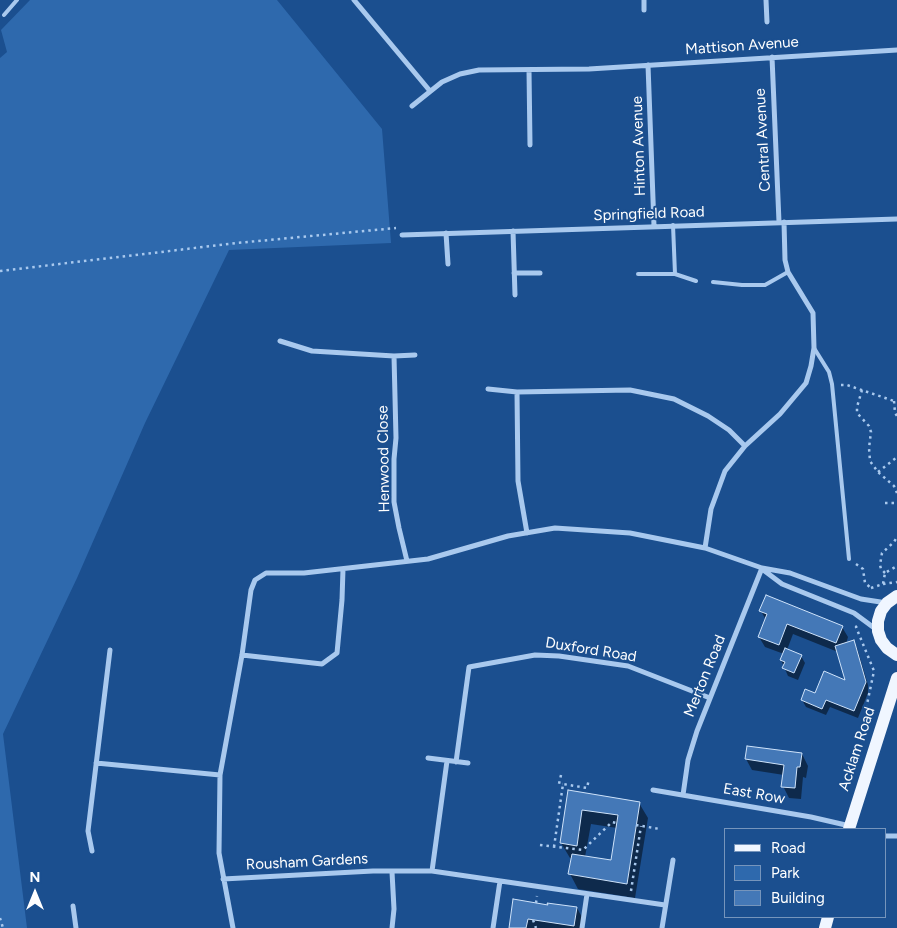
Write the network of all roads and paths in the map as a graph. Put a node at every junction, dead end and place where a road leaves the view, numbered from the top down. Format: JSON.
{"nodes":[{"id":1,"x":17,"y":0,"type":"edge"},
{"id":2,"x":354,"y":0,"type":"edge"},
{"id":3,"x":644,"y":0,"type":"edge"},
{"id":4,"x":766,"y":0,"type":"edge"},
{"id":5,"x":644,"y":10,"type":"dead end"},
{"id":6,"x":4,"y":15,"type":"dead end"},
{"id":7,"x":767,"y":22,"type":"dead end"},
{"id":8,"x":897,"y":50,"type":"edge"},
{"id":9,"x":772,"y":56,"type":"junction"},
{"id":10,"x":648,"y":65,"type":"junction"},
{"id":11,"x":529,"y":70,"type":"junction"},
{"id":12,"x":430,"y":91,"type":"junction"},
{"id":13,"x":412,"y":106,"type":"dead end"},
{"id":14,"x":530,"y":145,"type":"dead end"},
{"id":15,"x":897,"y":219,"type":"edge"},
{"id":16,"x":782,"y":222,"type":"junction"},
{"id":17,"x":673,"y":225,"type":"junction"},
{"id":18,"x":654,"y":226,"type":"junction"},
{"id":19,"x":513,"y":231,"type":"junction"},
{"id":20,"x":446,"y":233,"type":"junction"},
{"id":21,"x":402,"y":235,"type":"joint"},
{"id":22,"x":448,"y":264,"type":"dead end"},
{"id":23,"x":0,"y":270,"type":"edge"},
{"id":24,"x":788,"y":272,"type":"junction"},
{"id":25,"x":514,"y":273,"type":"junction"},
{"id":26,"x":540,"y":273,"type":"dead end"},
{"id":27,"x":638,"y":274,"type":"dead end"},
{"id":28,"x":675,"y":274,"type":"junction"},
{"id":29,"x":696,"y":281,"type":"dead end"},
{"id":30,"x":713,"y":282,"type":"dead end"},
{"id":31,"x":515,"y":295,"type":"dead end"},
{"id":32,"x":280,"y":341,"type":"dead end"},
{"id":33,"x":814,"y":348,"type":"junction"},
{"id":34,"x":415,"y":355,"type":"dead end"},
{"id":35,"x":394,"y":356,"type":"junction"},
{"id":36,"x":832,"y":384,"type":"junction"},
{"id":37,"x":488,"y":389,"type":"dead end"},
{"id":38,"x":862,"y":390,"type":"junction"},
{"id":39,"x":517,"y":392,"type":"junction"},
{"id":40,"x":896,"y":400,"type":"edge"},
{"id":41,"x":897,"y":416,"type":"edge"},
{"id":42,"x":745,"y":446,"type":"junction"},
{"id":43,"x":897,"y":457,"type":"edge"},
{"id":44,"x":878,"y":472,"type":"junction"},
{"id":45,"x":897,"y":493,"type":"edge"},
{"id":46,"x":885,"y":503,"type":"dead end"},
{"id":47,"x":897,"y":503,"type":"edge"},
{"id":48,"x":527,"y":533,"type":"junction"},
{"id":49,"x":897,"y":537,"type":"edge"},
{"id":50,"x":705,"y":548,"type":"junction"},
{"id":51,"x":849,"y":559,"type":"joint"},
{"id":52,"x":408,"y":561,"type":"junction"},
{"id":53,"x":897,"y":566,"type":"edge"},
{"id":54,"x":762,"y":568,"type":"junction"},
{"id":55,"x":343,"y":569,"type":"junction"},
{"id":56,"x":885,"y":573,"type":"junction"},
{"id":57,"x":897,"y":582,"type":"edge"},
{"id":58,"x":883,"y":584,"type":"junction"},
{"id":59,"x":871,"y":588,"type":"junction"},
{"id":60,"x":869,"y":600,"type":"junction"},
{"id":61,"x":892,"y":600,"type":"edge"},
{"id":62,"x":862,"y":619,"type":"junction"},
{"id":63,"x":878,"y":631,"type":"junction"},
{"id":64,"x":110,"y":650,"type":"dead end"},
{"id":65,"x":897,"y":655,"type":"edge"},
{"id":66,"x":242,"y":656,"type":"junction"},
{"id":67,"x":897,"y":678,"type":"edge"},
{"id":68,"x":710,"y":698,"type":"junction"},
{"id":69,"x":866,"y":709,"type":"dead end"},
{"id":70,"x":428,"y":758,"type":"dead end"},
{"id":71,"x":447,"y":761,"type":"junction"},
{"id":72,"x":456,"y":762,"type":"junction"},
{"id":73,"x":96,"y":763,"type":"junction"},
{"id":74,"x":468,"y":763,"type":"dead end"},
{"id":75,"x":220,"y":775,"type":"junction"},
{"id":76,"x":561,"y":775,"type":"dead end"},
{"id":77,"x":589,"y":779,"type":"dead end"},
{"id":78,"x":563,"y":784,"type":"junction"},
{"id":79,"x":653,"y":790,"type":"dead end"},
{"id":80,"x":682,"y":795,"type":"junction"},
{"id":81,"x":617,"y":822,"type":"dead end"},
{"id":82,"x":636,"y":825,"type":"dead end"},
{"id":83,"x":641,"y":826,"type":"junction"},
{"id":84,"x":849,"y":828,"type":"edge"},
{"id":85,"x":660,"y":829,"type":"dead end"},
{"id":86,"x":540,"y":845,"type":"dead end"},
{"id":87,"x":554,"y":847,"type":"junction"},
{"id":88,"x":92,"y":851,"type":"dead end"},
{"id":89,"x":673,"y":860,"type":"dead end"},
{"id":90,"x":432,"y":871,"type":"junction"},
{"id":91,"x":392,"y":872,"type":"junction"},
{"id":92,"x":223,"y":879,"type":"junction"},
{"id":93,"x":500,"y":881,"type":"junction"},
{"id":94,"x":587,"y":894,"type":"junction"},
{"id":95,"x":630,"y":900,"type":"junction"},
{"id":96,"x":665,"y":905,"type":"junction"},
{"id":97,"x":73,"y":906,"type":"dead end"},
{"id":98,"x":0,"y":918,"type":"edge"},
{"id":99,"x":533,"y":920,"type":"dead end"},
{"id":100,"x":3,"y":928,"type":"edge"},
{"id":101,"x":76,"y":928,"type":"edge"},
{"id":102,"x":233,"y":928,"type":"edge"},
{"id":103,"x":392,"y":928,"type":"edge"},
{"id":104,"x":493,"y":928,"type":"edge"},
{"id":105,"x":536,"y":928,"type":"edge"},
{"id":106,"x":582,"y":928,"type":"edge"},
{"id":107,"x":662,"y":928,"type":"edge"}],
"edges":[{"from":1,"to":6,"type":"lane"},
{"from":2,"to":12,"type":"street"},
{"from":3,"to":5,"type":"street"},
{"from":4,"to":7,"type":"street"},
{"from":8,"to":9,"type":"street","name":"Mattison Avenue"},
{"from":9,"to":10,"type":"street","name":"Mattison Avenue"},
{"from":9,"to":16,"type":"street","name":"Central Avenue"},
{"from":10,"to":11,"type":"street","name":"Mattison Avenue"},
{"from":10,"to":18,"type":"street","name":"Hinton Avenue"},
{"from":11,"to":12,"type":"street","name":"Mattison Avenue"},
{"from":11,"to":14,"type":"street"},
{"from":12,"to":13,"type":"street","name":"Mattison Avenue"},
{"from":15,"to":16,"type":"street","name":"Springfield Road"},
{"from":16,"to":17,"type":"street","name":"Springfield Road"},
{"from":16,"to":24,"type":"street","name":"Central Avenue"},
{"from":17,"to":18,"type":"street","name":"Springfield Road"},
{"from":17,"to":28,"type":"lane"},
{"from":18,"to":19,"type":"street","name":"Springfield Road"},
{"from":19,"to":20,"type":"street","name":"Springfield Road"},
{"from":19,"to":25,"type":"street"},
{"from":20,"to":21,"type":"street","name":"Springfield Road"},
{"from":20,"to":22,"type":"street"},
{"from":21,"to":23,"type":"path"},
{"from":24,"to":30,"type":"lane"},
{"from":24,"to":33,"type":"street"},
{"from":25,"to":26,"type":"street"},
{"from":25,"to":31,"type":"street"},
{"from":27,"to":28,"type":"lane"},
{"from":28,"to":29,"type":"lane"},
{"from":32,"to":35,"type":"street"},
{"from":33,"to":36,"type":"lane"},
{"from":33,"to":42,"type":"street"},
{"from":34,"to":35,"type":"street"},
{"from":35,"to":52,"type":"street","name":"Henwood Close"},
{"from":36,"to":38,"type":"path"},
{"from":36,"to":51,"type":"lane"},
{"from":37,"to":39,"type":"street"},
{"from":38,"to":40,"type":"path"},
{"from":38,"to":44,"type":"path"},
{"from":39,"to":42,"type":"street"},
{"from":39,"to":48,"type":"street"},
{"from":40,"to":41,"type":"path"},
{"from":42,"to":50,"type":"street"},
{"from":43,"to":44,"type":"path"},
{"from":44,"to":45,"type":"path"},
{"from":46,"to":47,"type":"path"},
{"from":48,"to":50,"type":"street"},
{"from":48,"to":52,"type":"street"},
{"from":49,"to":56,"type":"path"},
{"from":50,"to":54,"type":"street"},
{"from":51,"to":59,"type":"path"},
{"from":52,"to":55,"type":"street"},
{"from":53,"to":56,"type":"path"},
{"from":54,"to":60,"type":"street"},
{"from":54,"to":62,"type":"street"},
{"from":54,"to":68,"type":"street","name":"Merton Road"},
{"from":55,"to":66,"type":"street"},
{"from":55,"to":66,"type":"street"},
{"from":56,"to":58,"type":"path"},
{"from":57,"to":58,"type":"path"},
{"from":58,"to":59,"type":"path"},
{"from":59,"to":60,"type":"path"},
{"from":60,"to":61,"type":"street"},
{"from":61,"to":63,"type":"main road"},
{"from":62,"to":63,"type":"street"},
{"from":62,"to":69,"type":"path"},
{"from":63,"to":65,"type":"main road"},
{"from":64,"to":73,"type":"street"},
{"from":66,"to":75,"type":"street"},
{"from":67,"to":84,"type":"main road","name":"Acklam Road"},
{"from":68,"to":72,"type":"street","name":"Duxford Road"},
{"from":68,"to":80,"type":"street","name":"Merton Road"},
{"from":70,"to":71,"type":"street"},
{"from":71,"to":72,"type":"street"},
{"from":71,"to":90,"type":"street"},
{"from":72,"to":74,"type":"street"},
{"from":73,"to":75,"type":"street"},
{"from":73,"to":88,"type":"street"},
{"from":75,"to":92,"type":"street"},
{"from":76,"to":78,"type":"path"},
{"from":77,"to":78,"type":"path"},
{"from":78,"to":87,"type":"path"},
{"from":79,"to":80,"type":"street","name":"East Row"},
{"from":80,"to":84,"type":"street","name":"East Row"},
{"from":81,"to":87,"type":"path"},
{"from":82,"to":83,"type":"path"},
{"from":83,"to":85,"type":"path"},
{"from":83,"to":95,"type":"path"},
{"from":86,"to":87,"type":"path"},
{"from":89,"to":96,"type":"street"},
{"from":90,"to":91,"type":"street","name":"Rousham Gardens"},
{"from":90,"to":93,"type":"street","name":"Rousham Gardens"},
{"from":91,"to":92,"type":"street","name":"Rousham Gardens"},
{"from":91,"to":103,"type":"street"},
{"from":92,"to":102,"type":"street"},
{"from":93,"to":94,"type":"street","name":"Rousham Gardens"},
{"from":93,"to":104,"type":"street"},
{"from":94,"to":95,"type":"street","name":"Rousham Gardens"},
{"from":94,"to":106,"type":"street"},
{"from":95,"to":96,"type":"street","name":"Rousham Gardens"},
{"from":96,"to":107,"type":"street"},
{"from":97,"to":101,"type":"street"},
{"from":98,"to":100,"type":"path"},
{"from":99,"to":105,"type":"path"}]}
